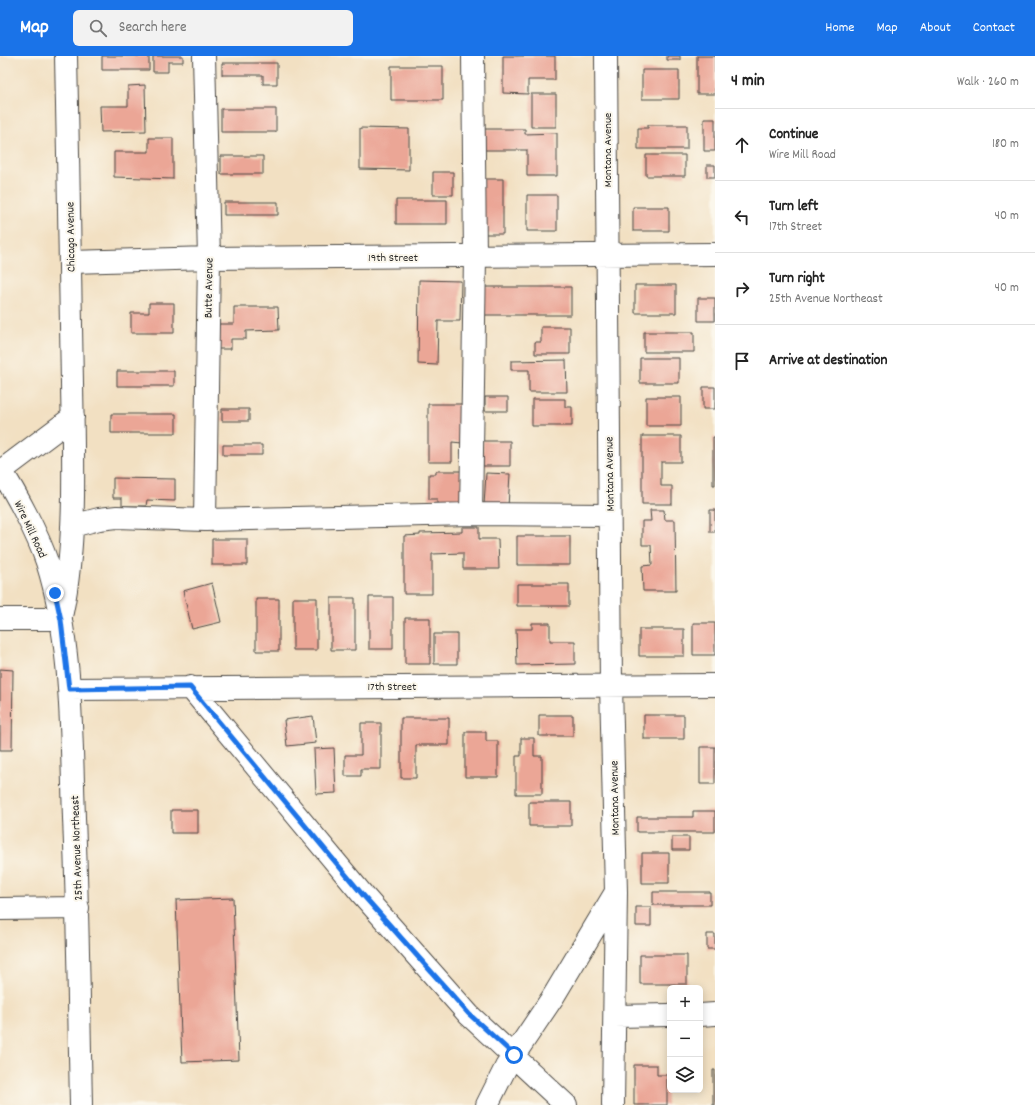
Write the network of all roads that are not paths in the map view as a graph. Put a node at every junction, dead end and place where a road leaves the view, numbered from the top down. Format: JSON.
{"nodes":[{"id":1,"x":66,"y":56,"type":"edge"},
{"id":2,"x":204,"y":56,"type":"edge"},
{"id":3,"x":473,"y":56,"type":"edge"},
{"id":4,"x":606,"y":56,"type":"edge"},
{"id":5,"x":607,"y":254,"type":"junction"},
{"id":6,"x":715,"y":254,"type":"edge"},
{"id":7,"x":475,"y":257,"type":"junction"},
{"id":8,"x":209,"y":258,"type":"junction"},
{"id":9,"x":71,"y":262,"type":"junction"},
{"id":10,"x":73,"y":417,"type":"junction"},
{"id":11,"x":1,"y":470,"type":"edge"},
{"id":12,"x":471,"y":514,"type":"junction"},
{"id":13,"x":609,"y":516,"type":"junction"},
{"id":14,"x":205,"y":520,"type":"junction"},
{"id":15,"x":72,"y":526,"type":"junction"},
{"id":16,"x":55,"y":593,"type":"joint"},
{"id":17,"x":0,"y":620,"type":"edge"},
{"id":18,"x":61,"y":620,"type":"junction"},
{"id":19,"x":611,"y":685,"type":"junction"},
{"id":20,"x":715,"y":685,"type":"edge"},
{"id":21,"x":190,"y":687,"type":"junction"},
{"id":22,"x":69,"y":689,"type":"junction"},
{"id":23,"x":616,"y":892,"type":"junction"},
{"id":24,"x":78,"y":908,"type":"junction"},
{"id":25,"x":0,"y":909,"type":"edge"},
{"id":26,"x":715,"y":1014,"type":"edge"},
{"id":27,"x":667,"y":1015,"type":"edge"},
{"id":28,"x":703,"y":1015,"type":"edge"},
{"id":29,"x":615,"y":1016,"type":"junction"},
{"id":30,"x":514,"y":1055,"type":"junction"},
{"id":31,"x":81,"y":1105,"type":"edge"},
{"id":32,"x":488,"y":1105,"type":"edge"},
{"id":33,"x":566,"y":1105,"type":"edge"},
{"id":34,"x":614,"y":1105,"type":"edge"}],
"edges":[{"from":1,"to":9,"type":"street","name":"Chicago Avenue"},
{"from":2,"to":8,"type":"street","name":"Butte Avenue"},
{"from":3,"to":7,"type":"street"},
{"from":4,"to":5,"type":"street","name":"Montana Avenue"},
{"from":5,"to":6,"type":"street","name":"19th Street"},
{"from":5,"to":7,"type":"street","name":"19th Street"},
{"from":5,"to":13,"type":"street","name":"Montana Avenue"},
{"from":7,"to":8,"type":"street","name":"19th Street"},
{"from":7,"to":12,"type":"street"},
{"from":8,"to":9,"type":"street","name":"19th Street"},
{"from":8,"to":14,"type":"street","name":"Butte Avenue"},
{"from":9,"to":10,"type":"street","name":"Chicago Avenue"},
{"from":10,"to":11,"type":"street"},
{"from":10,"to":15,"type":"street","name":"Chicago Avenue"},
{"from":11,"to":16,"type":"street","name":"Wire Mill Road"},
{"from":12,"to":13,"type":"street"},
{"from":12,"to":14,"type":"street"},
{"from":13,"to":19,"type":"street","name":"Montana Avenue"},
{"from":14,"to":15,"type":"street"},
{"from":15,"to":18,"type":"street","name":"Chicago Avenue"},
{"from":16,"to":18,"type":"street","name":"25th Avenue Northeast"},
{"from":17,"to":18,"type":"street"},
{"from":18,"to":22,"type":"street","name":"25th Avenue Northeast"},
{"from":19,"to":20,"type":"street","name":"17th Street"},
{"from":19,"to":21,"type":"street","name":"17th Street"},
{"from":19,"to":23,"type":"street","name":"Montana Avenue"},
{"from":21,"to":22,"type":"street","name":"17th Street"},
{"from":21,"to":30,"type":"street"},
{"from":22,"to":24,"type":"street","name":"25th Avenue Northeast"},
{"from":23,"to":29,"type":"street","name":"Montana Avenue"},
{"from":23,"to":30,"type":"street"},
{"from":24,"to":25,"type":"street"},
{"from":24,"to":31,"type":"street","name":"25th Avenue Northeast"},
{"from":26,"to":28,"type":"street"},
{"from":27,"to":29,"type":"street"},
{"from":29,"to":34,"type":"street","name":"Montana Avenue"},
{"from":30,"to":32,"type":"street"},
{"from":30,"to":33,"type":"street"}]}
